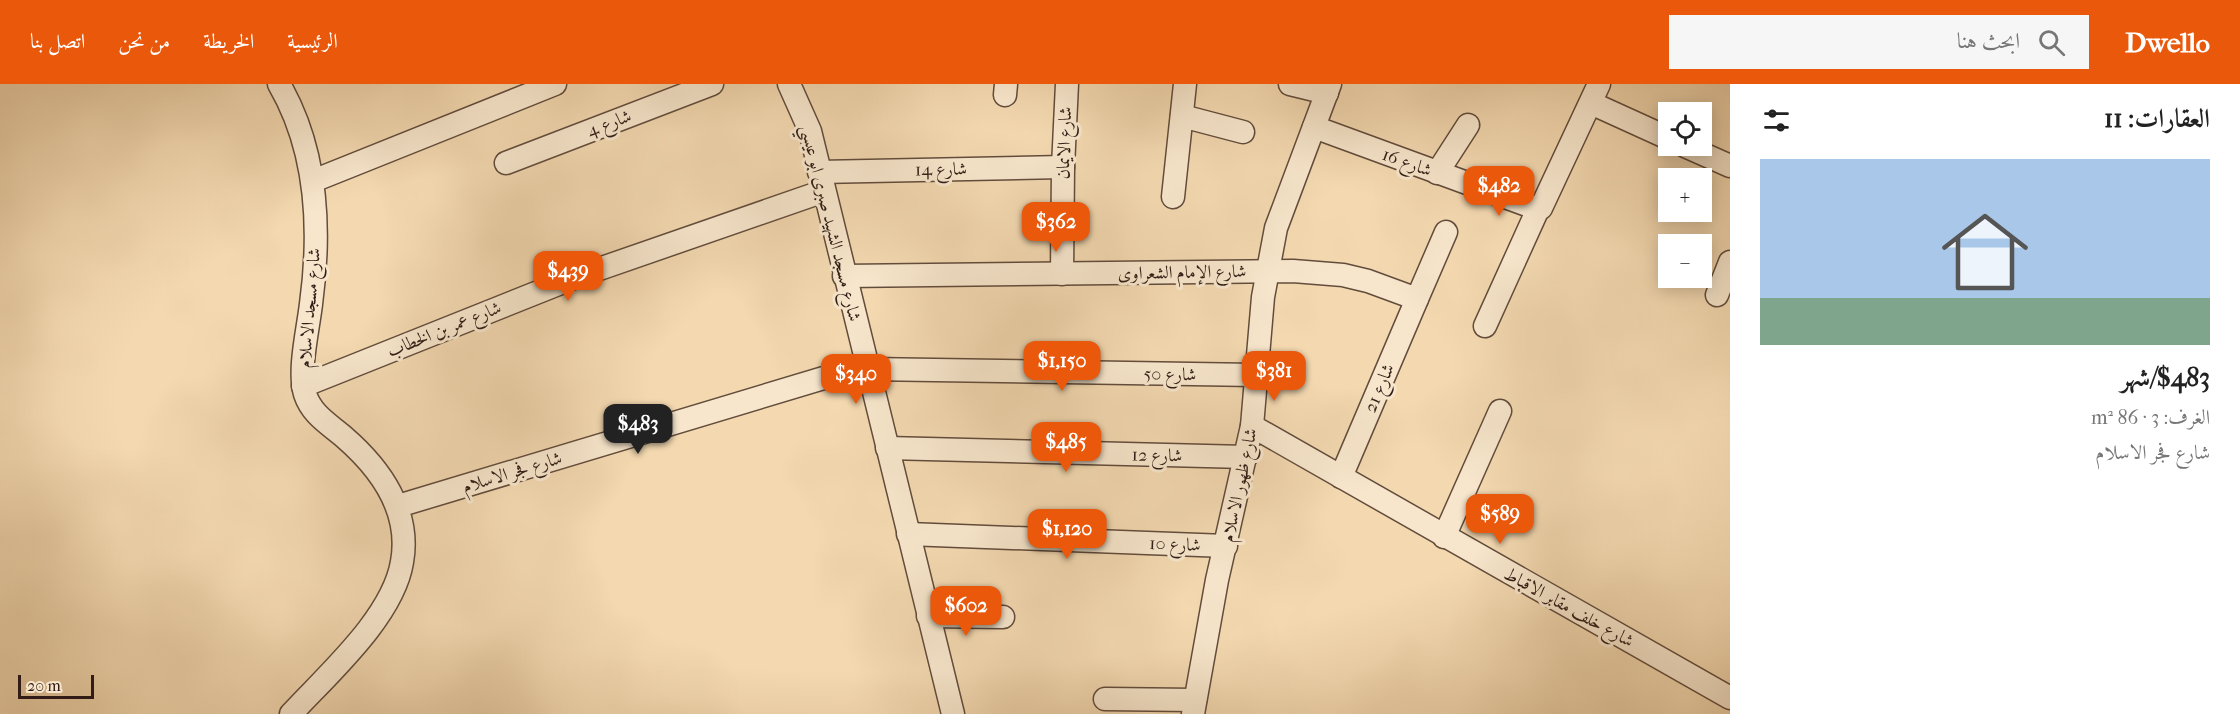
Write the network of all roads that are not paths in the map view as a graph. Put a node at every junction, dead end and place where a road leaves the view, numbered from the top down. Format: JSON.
{"nodes":[{"id":1,"x":279,"y":84,"type":"edge"},
{"id":2,"x":555,"y":84,"type":"edge"},
{"id":3,"x":712,"y":84,"type":"edge"},
{"id":4,"x":789,"y":84,"type":"edge"},
{"id":5,"x":1067,"y":84,"type":"edge"},
{"id":6,"x":1185,"y":84,"type":"edge"},
{"id":7,"x":1290,"y":84,"type":"edge"},
{"id":8,"x":1328,"y":88,"type":"edge"},
{"id":9,"x":1595,"y":93,"type":"edge"},
{"id":10,"x":1182,"y":116,"type":"junction"},
{"id":11,"x":1468,"y":125,"type":"dead end"},
{"id":12,"x":1314,"y":127,"type":"junction"},
{"id":13,"x":1243,"y":132,"type":"dead end"},
{"id":14,"x":1658,"y":132,"type":"edge"},
{"id":15,"x":1708,"y":156,"type":"edge"},
{"id":16,"x":506,"y":163,"type":"dead end"},
{"id":17,"x":1730,"y":166,"type":"edge"},
{"id":18,"x":1063,"y":167,"type":"junction"},
{"id":19,"x":1437,"y":173,"type":"junction"},
{"id":20,"x":821,"y":181,"type":"junction"},
{"id":21,"x":313,"y":182,"type":"junction"},
{"id":22,"x":1173,"y":197,"type":"dead end"},
{"id":23,"x":1538,"y":210,"type":"junction"},
{"id":24,"x":1446,"y":232,"type":"dead end"},
{"id":25,"x":1730,"y":262,"type":"edge"},
{"id":26,"x":1267,"y":271,"type":"junction"},
{"id":27,"x":1062,"y":274,"type":"junction"},
{"id":28,"x":844,"y":276,"type":"junction"},
{"id":29,"x":1716,"y":295,"type":"dead end"},
{"id":30,"x":1417,"y":300,"type":"junction"},
{"id":31,"x":1485,"y":326,"type":"dead end"},
{"id":32,"x":867,"y":367,"type":"junction"},
{"id":33,"x":1256,"y":375,"type":"junction"},
{"id":34,"x":303,"y":386,"type":"junction"},
{"id":35,"x":1500,"y":411,"type":"dead end"},
{"id":36,"x":1251,"y":426,"type":"junction"},
{"id":37,"x":887,"y":448,"type":"junction"},
{"id":38,"x":1246,"y":457,"type":"junction"},
{"id":39,"x":1341,"y":477,"type":"junction"},
{"id":40,"x":398,"y":506,"type":"junction"},
{"id":41,"x":908,"y":534,"type":"junction"},
{"id":42,"x":1444,"y":537,"type":"junction"},
{"id":43,"x":1226,"y":546,"type":"junction"},
{"id":44,"x":928,"y":616,"type":"junction"},
{"id":45,"x":1004,"y":617,"type":"dead end"},
{"id":46,"x":1730,"y":698,"type":"edge"},
{"id":47,"x":1105,"y":699,"type":"dead end"},
{"id":48,"x":1194,"y":707,"type":"edge"},
{"id":49,"x":291,"y":714,"type":"edge"},
{"id":50,"x":953,"y":714,"type":"edge"}],
"edges":[{"from":1,"to":21,"type":"street","name":"شارع مسجد الاسلام"},
{"from":2,"to":21,"type":"street"},
{"from":3,"to":16,"type":"street","name":"شارع 4"},
{"from":4,"to":20,"type":"street","name":"شارع مسجد الشهيد صبرى ابو عيسي"},
{"from":5,"to":18,"type":"street","name":"شارع الايمان"},
{"from":6,"to":10,"type":"street"},
{"from":7,"to":8,"type":"street"},
{"from":8,"to":12,"type":"street","name":"شارع ظهور الاسلام"},
{"from":9,"to":14,"type":"street"},
{"from":9,"to":23,"type":"street"},
{"from":10,"to":13,"type":"street"},
{"from":10,"to":22,"type":"street"},
{"from":11,"to":19,"type":"street"},
{"from":12,"to":19,"type":"street","name":"شارع 16"},
{"from":12,"to":26,"type":"street","name":"شارع ظهور الاسلام"},
{"from":15,"to":17,"type":"street"},
{"from":18,"to":20,"type":"street","name":"شارع 14"},
{"from":18,"to":27,"type":"street","name":"شارع الايمان"},
{"from":19,"to":23,"type":"street","name":"شارع 16"},
{"from":20,"to":28,"type":"street","name":"شارع مسجد الشهيد صبرى ابو عيسي"},
{"from":20,"to":34,"type":"street","name":"شارع عمر بن الخطاب"},
{"from":21,"to":34,"type":"street","name":"شارع مسجد الاسلام"},
{"from":23,"to":31,"type":"street"},
{"from":24,"to":30,"type":"street","name":"شارع 21"},
{"from":25,"to":29,"type":"street"},
{"from":26,"to":27,"type":"street","name":"شارع الإمام الشعراوى"},
{"from":26,"to":30,"type":"street","name":"شارع الإمام الشعراوى"},
{"from":26,"to":33,"type":"street","name":"شارع ظهور الاسلام"},
{"from":27,"to":28,"type":"street","name":"شارع الإمام الشعراوى"},
{"from":28,"to":32,"type":"street","name":"شارع مسجد الشهيد صبرى ابو عيسي"},
{"from":30,"to":39,"type":"street","name":"شارع 21"},
{"from":32,"to":33,"type":"street","name":"شارع 50"},
{"from":32,"to":37,"type":"street","name":"شارع مسجد الشهيد صبرى ابو عيسي"},
{"from":32,"to":40,"type":"street","name":"شارع فجر الاسلام"},
{"from":33,"to":36,"type":"street","name":"شارع ظهور الاسلام"},
{"from":34,"to":40,"type":"street","name":"شارع مسجد الاسلام"},
{"from":35,"to":42,"type":"street"},
{"from":36,"to":38,"type":"street","name":"شارع ظهور الاسلام"},
{"from":36,"to":39,"type":"street","name":"شارع خلف مقابر الاقباط"},
{"from":37,"to":38,"type":"street","name":"شارع 12"},
{"from":37,"to":41,"type":"street","name":"شارع مسجد الشهيد صبرى ابو عيسي"},
{"from":38,"to":43,"type":"street","name":"شارع ظهور الاسلام"},
{"from":39,"to":42,"type":"street","name":"شارع خلف مقابر الاقباط"},
{"from":40,"to":49,"type":"street","name":"شارع مسجد الاسلام"},
{"from":41,"to":43,"type":"street","name":"شارع 10"},
{"from":41,"to":44,"type":"street","name":"شارع مسجد الشهيد صبرى ابو عيسي"},
{"from":42,"to":46,"type":"street","name":"شارع خلف مقابر الاقباط"},
{"from":43,"to":48,"type":"street","name":"شارع ظهور الاسلام"},
{"from":44,"to":45,"type":"street"},
{"from":44,"to":50,"type":"street","name":"شارع مسجد الشهيد صبرى ابو عيسي"},
{"from":47,"to":48,"type":"street"}]}
